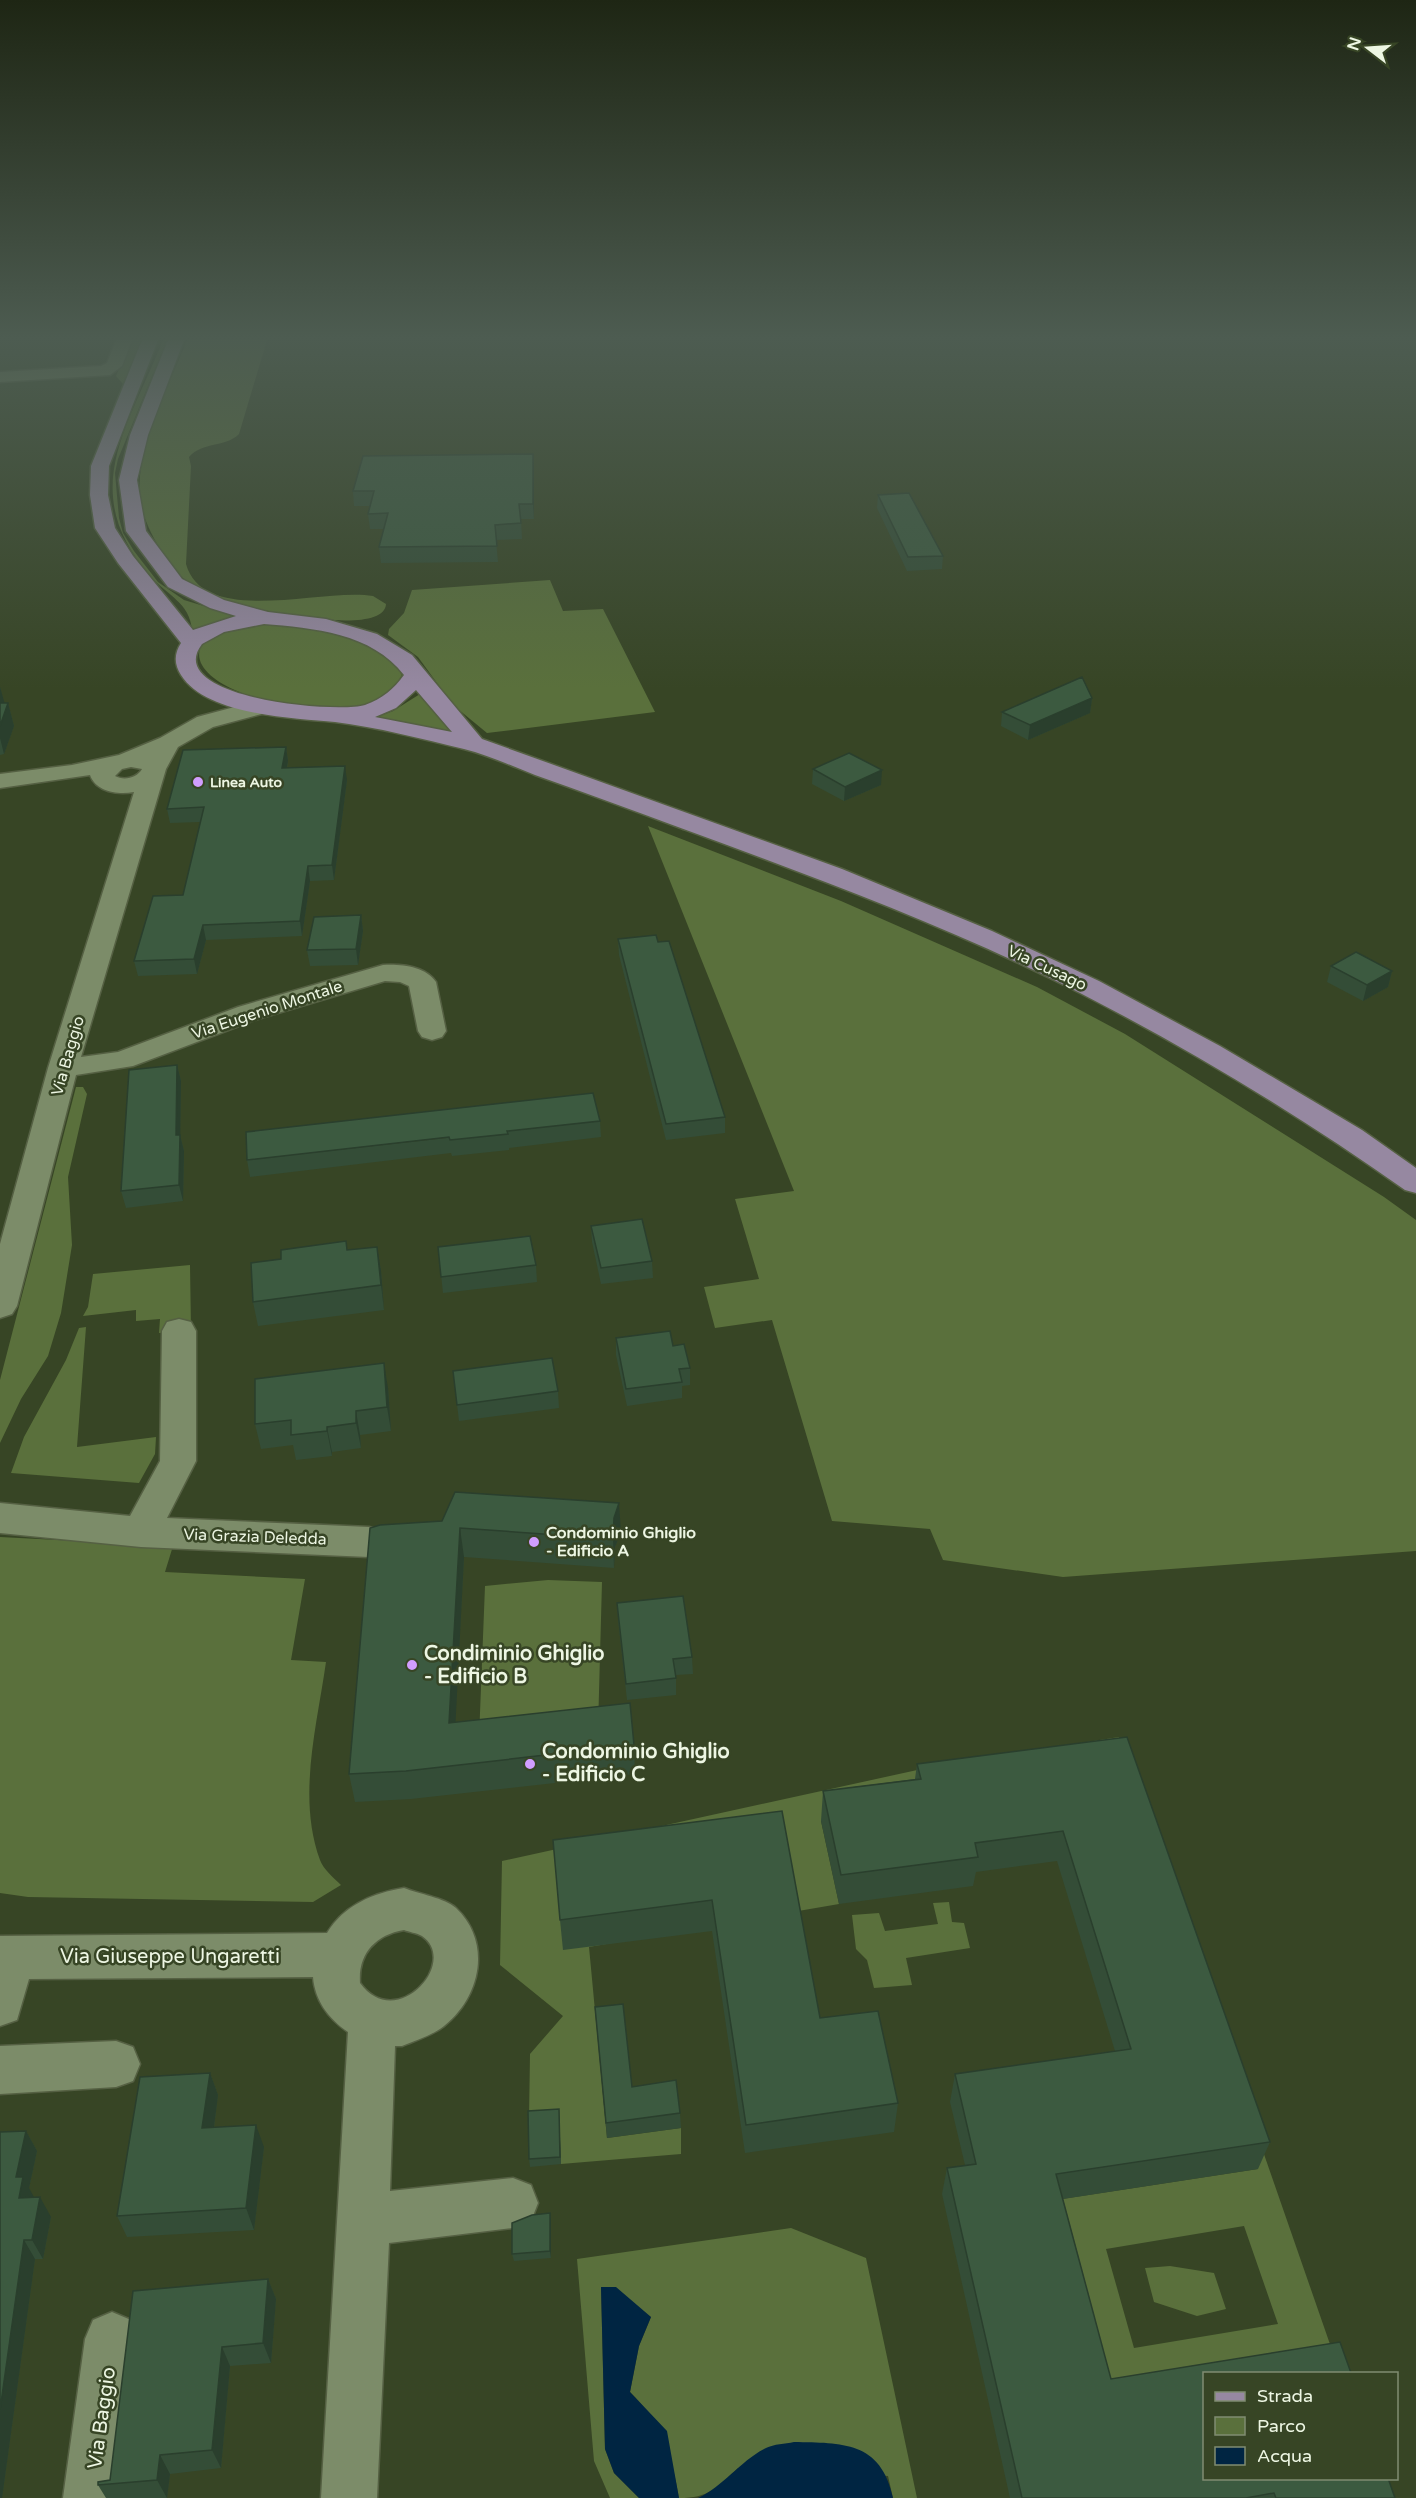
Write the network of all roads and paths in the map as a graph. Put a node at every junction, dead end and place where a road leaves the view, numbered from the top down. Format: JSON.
{"nodes":[{"id":1,"x":104,"y":457,"type":"edge"},
{"id":2,"x":134,"y":457,"type":"edge"},
{"id":3,"x":264,"y":618,"type":"junction"},
{"id":4,"x":191,"y":642,"type":"junction"},
{"id":5,"x":416,"y":675,"type":"junction"},
{"id":6,"x":206,"y":686,"type":"junction"},
{"id":7,"x":261,"y":706,"type":"junction"},
{"id":8,"x":342,"y":717,"type":"junction"},
{"id":9,"x":177,"y":736,"type":"junction"},
{"id":10,"x":474,"y":744,"type":"junction"},
{"id":11,"x":154,"y":771,"type":"junction"},
{"id":12,"x":119,"y":773,"type":"junction"},
{"id":13,"x":2,"y":781,"type":"edge"},
{"id":14,"x":141,"y":807,"type":"junction"},
{"id":15,"x":432,"y":1031,"type":"dead end"},
{"id":16,"x":63,"y":1068,"type":"junction"},
{"id":17,"x":1416,"y":1183,"type":"edge"},
{"id":18,"x":0,"y":1306,"type":"edge"},
{"id":19,"x":179,"y":1331,"type":"dead end"},
{"id":20,"x":0,"y":1518,"type":"edge"},
{"id":21,"x":141,"y":1532,"type":"junction"},
{"id":22,"x":369,"y":1542,"type":"edge"},
{"id":23,"x":340,"y":1953,"type":"junction"},
{"id":24,"x":5,"y":1958,"type":"edge"},
{"id":25,"x":0,"y":2004,"type":"edge"},
{"id":26,"x":372,"y":2021,"type":"junction"},
{"id":27,"x":116,"y":2064,"type":"dead end"},
{"id":28,"x":0,"y":2070,"type":"edge"},
{"id":29,"x":513,"y":2203,"type":"dead end"},
{"id":30,"x":364,"y":2220,"type":"junction"},
{"id":31,"x":112,"y":2339,"type":"dead end"},
{"id":32,"x":91,"y":2498,"type":"edge"},
{"id":33,"x":349,"y":2498,"type":"edge"}],
"edges":[{"from":1,"to":4,"type":"main road"},
{"from":2,"to":3,"type":"main road"},
{"from":3,"to":4,"type":"main road"},
{"from":3,"to":5,"type":"main road"},
{"from":4,"to":6,"type":"main road"},
{"from":5,"to":8,"type":"main road"},
{"from":5,"to":10,"type":"main road"},
{"from":6,"to":7,"type":"main road","name":"Via Cusago"},
{"from":6,"to":9,"type":"street","name":"Via Baggio"},
{"from":7,"to":8,"type":"main road","name":"Via Cusago"},
{"from":7,"to":9,"type":"street"},
{"from":8,"to":10,"type":"main road","name":"Via Cusago"},
{"from":9,"to":11,"type":"street","name":"Via Baggio"},
{"from":9,"to":12,"type":"street"},
{"from":10,"to":17,"type":"main road","name":"Via Cusago"},
{"from":11,"to":12,"type":"street"},
{"from":11,"to":14,"type":"street","name":"Via Baggio"},
{"from":12,"to":13,"type":"street"},
{"from":12,"to":14,"type":"street"},
{"from":14,"to":16,"type":"street","name":"Via Baggio"},
{"from":15,"to":16,"type":"street","name":"Via Eugenio Montale"},
{"from":16,"to":18,"type":"street","name":"Via Baggio"},
{"from":19,"to":21,"type":"street"},
{"from":20,"to":21,"type":"street","name":"Via Grazia Deledda"},
{"from":21,"to":22,"type":"street","name":"Via Grazia Deledda"},
{"from":23,"to":24,"type":"street","name":"Via Giuseppe Ungaretti"},
{"from":23,"to":26,"type":"street"},
{"from":23,"to":26,"type":"street"},
{"from":24,"to":25,"type":"street"},
{"from":26,"to":30,"type":"street"},
{"from":27,"to":28,"type":"street"},
{"from":29,"to":30,"type":"street"},
{"from":30,"to":33,"type":"street"},
{"from":31,"to":32,"type":"street","name":"Via Baggio"}]}
